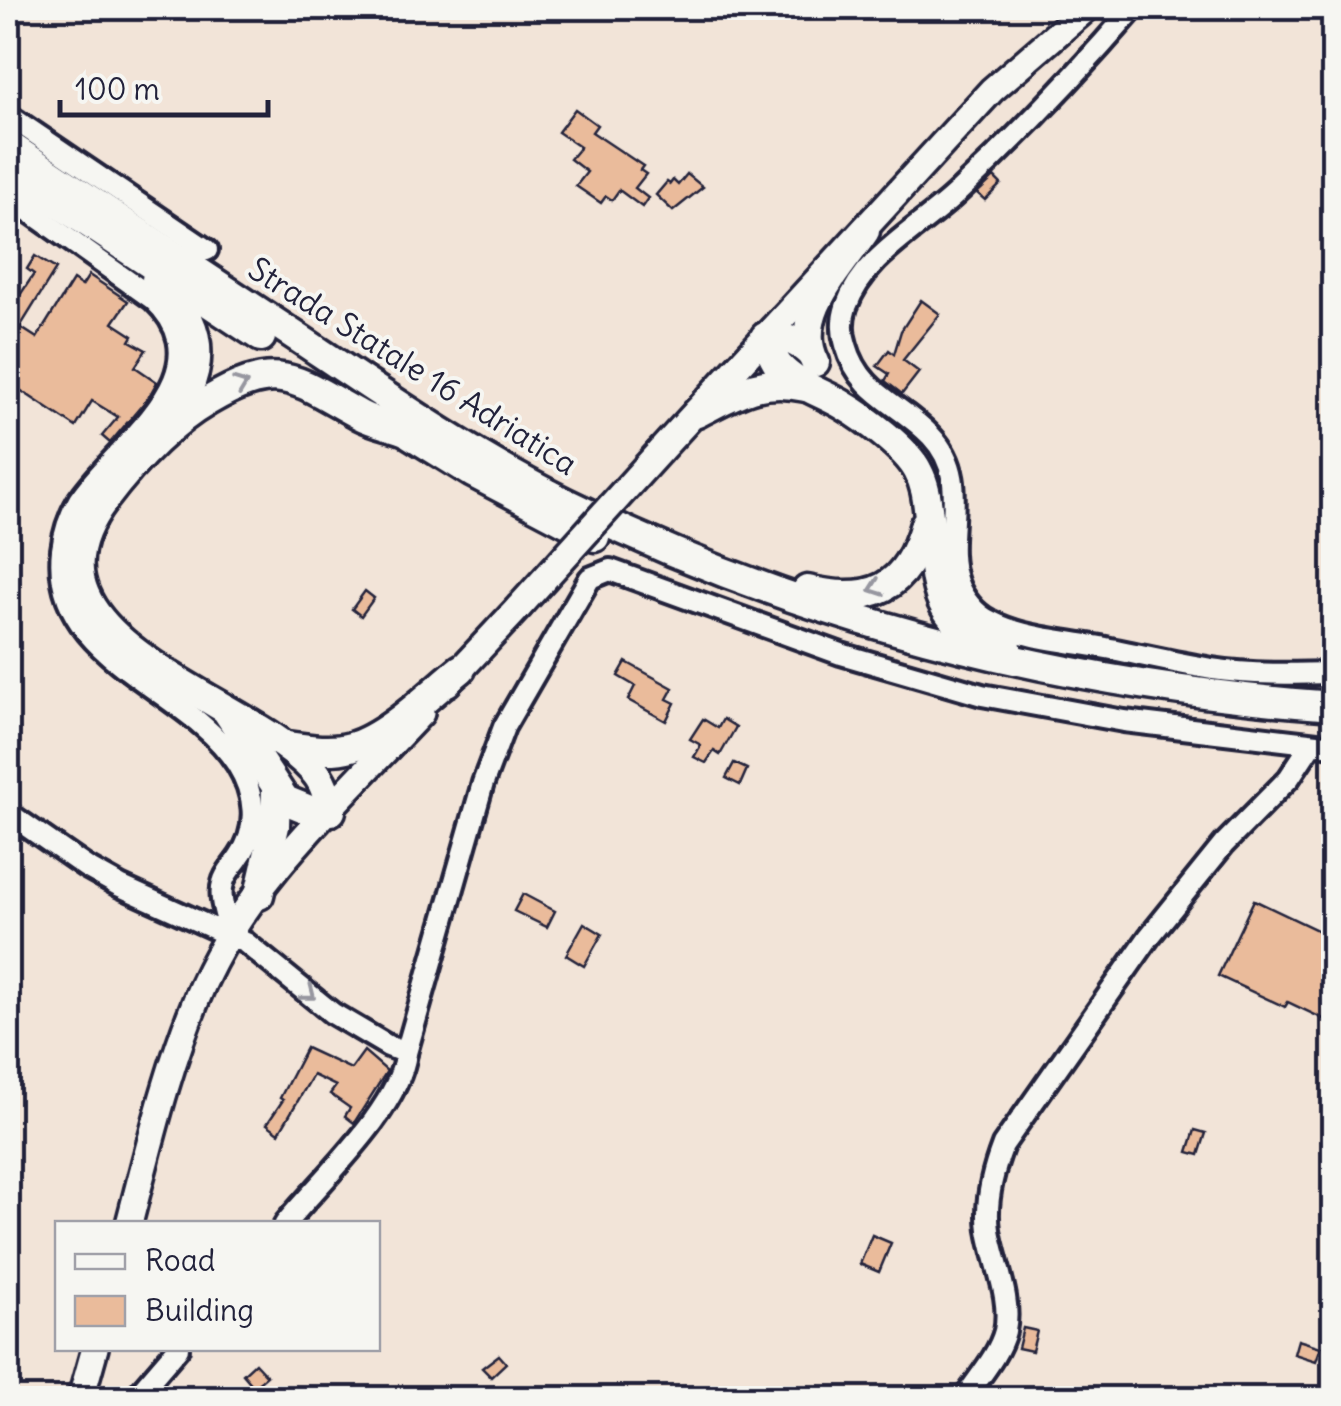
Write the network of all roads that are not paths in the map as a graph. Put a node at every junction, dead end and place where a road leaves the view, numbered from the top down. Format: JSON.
{"nodes":[{"id":1,"x":1086,"y":8,"type":"edge"},
{"id":2,"x":1134,"y":8,"type":"edge"},
{"id":3,"x":8,"y":115,"type":"edge"},
{"id":4,"x":8,"y":145,"type":"edge"},
{"id":5,"x":14,"y":183,"type":"edge"},
{"id":6,"x":865,"y":232,"type":"junction"},
{"id":7,"x":208,"y":250,"type":"dead end"},
{"id":8,"x":765,"y":337,"type":"junction"},
{"id":9,"x":810,"y":352,"type":"junction"},
{"id":10,"x":808,"y":387,"type":"junction"},
{"id":11,"x":846,"y":406,"type":"junction"},
{"id":12,"x":696,"y":413,"type":"junction"},
{"id":13,"x":403,"y":430,"type":"junction"},
{"id":14,"x":160,"y":437,"type":"junction"},
{"id":15,"x":928,"y":513,"type":"junction"},
{"id":16,"x":629,"y":532,"type":"junction"},
{"id":17,"x":461,"y":669,"type":"junction"},
{"id":18,"x":1334,"y":673,"type":"edge"},
{"id":19,"x":1142,"y":686,"type":"junction"},
{"id":20,"x":1334,"y":706,"type":"edge"},
{"id":21,"x":226,"y":710,"type":"junction"},
{"id":22,"x":1334,"y":724,"type":"edge"},
{"id":23,"x":287,"y":746,"type":"junction"},
{"id":24,"x":1310,"y":746,"type":"junction"},
{"id":25,"x":1334,"y":746,"type":"edge"},
{"id":26,"x":276,"y":789,"type":"junction"},
{"id":27,"x":331,"y":811,"type":"junction"},
{"id":28,"x":8,"y":812,"type":"edge"},
{"id":29,"x":258,"y":894,"type":"junction"},
{"id":30,"x":232,"y":935,"type":"junction"},
{"id":31,"x":406,"y":1053,"type":"junction"},
{"id":32,"x":130,"y":1221,"type":"edge"},
{"id":33,"x":287,"y":1221,"type":"edge"},
{"id":34,"x":93,"y":1351,"type":"edge"},
{"id":35,"x":175,"y":1351,"type":"edge"},
{"id":36,"x":82,"y":1398,"type":"edge"},
{"id":37,"x":135,"y":1398,"type":"edge"},
{"id":38,"x":965,"y":1398,"type":"edge"}],
"edges":[{"from":1,"to":6,"type":"main road"},
{"from":2,"to":18,"type":"street"},
{"from":3,"to":7,"type":"street"},
{"from":4,"to":16,"type":"highway","name":"Strada Statale 16 Adriatica"},
{"from":5,"to":13,"type":"highway","name":"Strada Statale 16 Adriatica"},
{"from":5,"to":14,"type":"highway"},
{"from":5,"to":30,"type":"street"},
{"from":6,"to":8,"type":"main road"},
{"from":6,"to":9,"type":"highway"},
{"from":8,"to":9,"type":"highway"},
{"from":8,"to":10,"type":"highway"},
{"from":8,"to":12,"type":"main road"},
{"from":9,"to":11,"type":"highway"},
{"from":10,"to":11,"type":"highway"},
{"from":10,"to":12,"type":"highway"},
{"from":11,"to":15,"type":"highway"},
{"from":12,"to":17,"type":"main road","bridge":true},
{"from":14,"to":13,"type":"highway","one_way":true},
{"from":13,"to":22,"type":"highway","name":"Strada Statale 16 Adriatica"},
{"from":14,"to":21,"type":"highway"},
{"from":15,"to":16,"type":"highway","one_way":true},
{"from":15,"to":19,"type":"highway"},
{"from":16,"to":19,"type":"highway","name":"Strada Statale 16 Adriatica"},
{"from":17,"to":23,"type":"highway"},
{"from":17,"to":27,"type":"main road"},
{"from":19,"to":20,"type":"highway","name":"Strada Statale 16 Adriatica"},
{"from":21,"to":23,"type":"highway"},
{"from":21,"to":26,"type":"highway"},
{"from":23,"to":27,"type":"highway"},
{"from":24,"to":25,"type":"street"},
{"from":24,"to":31,"type":"street"},
{"from":24,"to":38,"type":"street"},
{"from":26,"to":27,"type":"highway"},
{"from":26,"to":29,"type":"highway"},
{"from":27,"to":29,"type":"main road"},
{"from":28,"to":30,"type":"street"},
{"from":29,"to":30,"type":"main road"},
{"from":30,"to":31,"type":"street","one_way":true},
{"from":30,"to":32,"type":"main road"},
{"from":31,"to":33,"type":"street"},
{"from":34,"to":36,"type":"main road"},
{"from":35,"to":37,"type":"street"}]}
